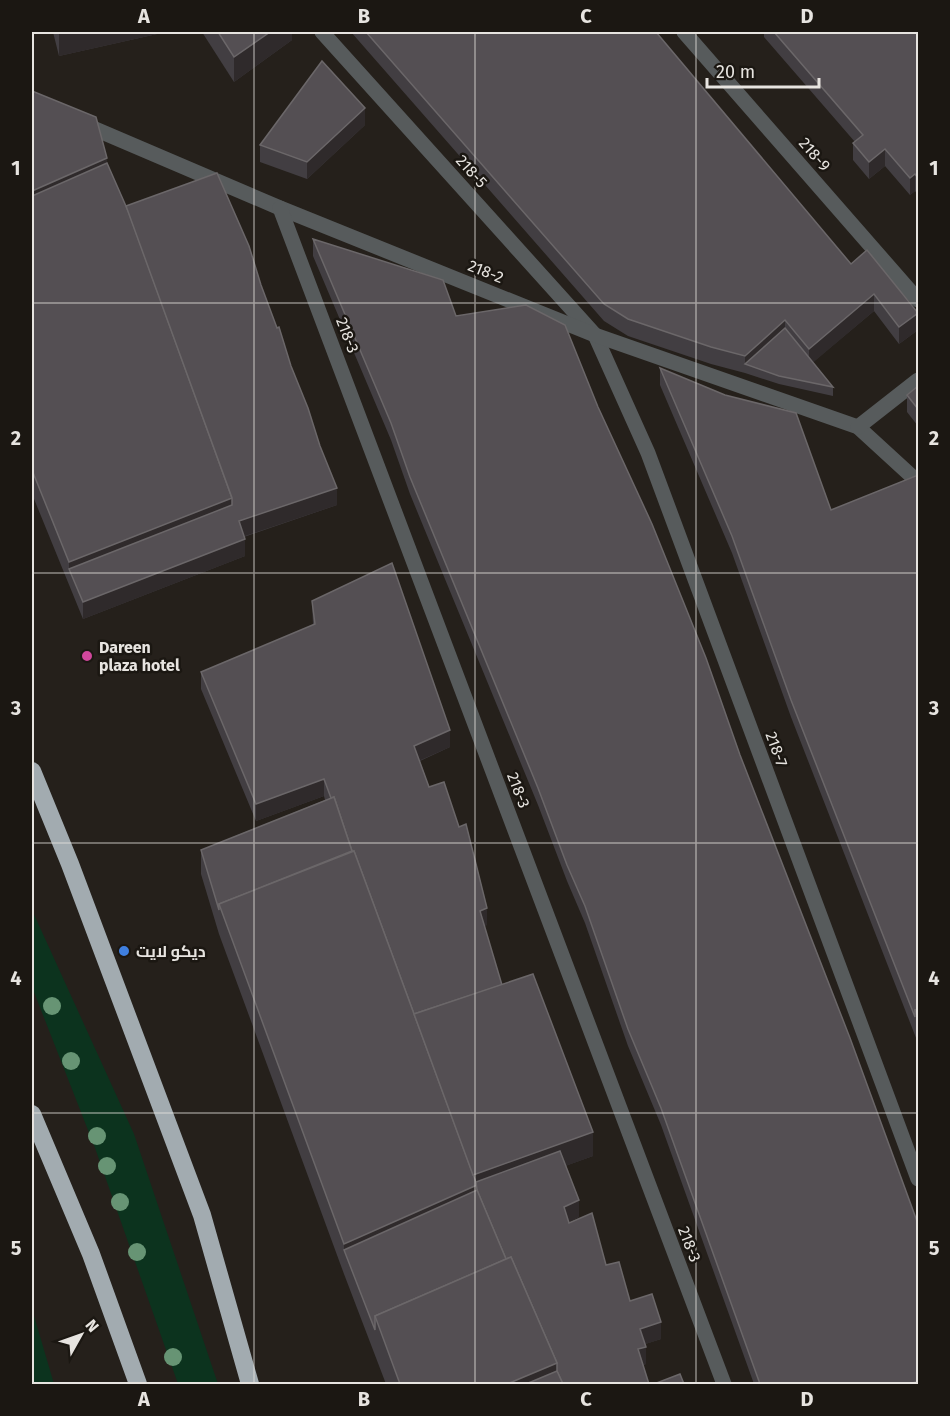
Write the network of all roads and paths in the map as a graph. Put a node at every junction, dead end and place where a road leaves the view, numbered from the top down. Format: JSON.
{"nodes":[{"id":1,"x":322,"y":32,"type":"edge"},
{"id":2,"x":684,"y":32,"type":"edge"},
{"id":3,"x":64,"y":116,"type":"edge"},
{"id":4,"x":280,"y":208,"type":"junction"},
{"id":5,"x":918,"y":300,"type":"edge"},
{"id":6,"x":595,"y":335,"type":"junction"},
{"id":7,"x":918,"y":380,"type":"edge"},
{"id":8,"x":858,"y":427,"type":"junction"},
{"id":9,"x":918,"y":482,"type":"edge"},
{"id":10,"x":32,"y":771,"type":"edge"},
{"id":11,"x":32,"y":1114,"type":"edge"},
{"id":12,"x":918,"y":1179,"type":"edge"},
{"id":13,"x":138,"y":1384,"type":"edge"},
{"id":14,"x":250,"y":1384,"type":"edge"},
{"id":15,"x":724,"y":1384,"type":"edge"}],
"edges":[{"from":1,"to":6,"type":"street","name":"218-5"},
{"from":2,"to":5,"type":"street","name":"218-9"},
{"from":3,"to":4,"type":"street","name":"218-2"},
{"from":4,"to":6,"type":"street","name":"218-2"},
{"from":4,"to":15,"type":"street","name":"218-3"},
{"from":6,"to":8,"type":"street","name":"218-2"},
{"from":6,"to":12,"type":"street","name":"218-7"},
{"from":7,"to":8,"type":"street"},
{"from":8,"to":9,"type":"street","name":"218-2"},
{"from":10,"to":14,"type":"highway"},
{"from":11,"to":13,"type":"highway"}]}
